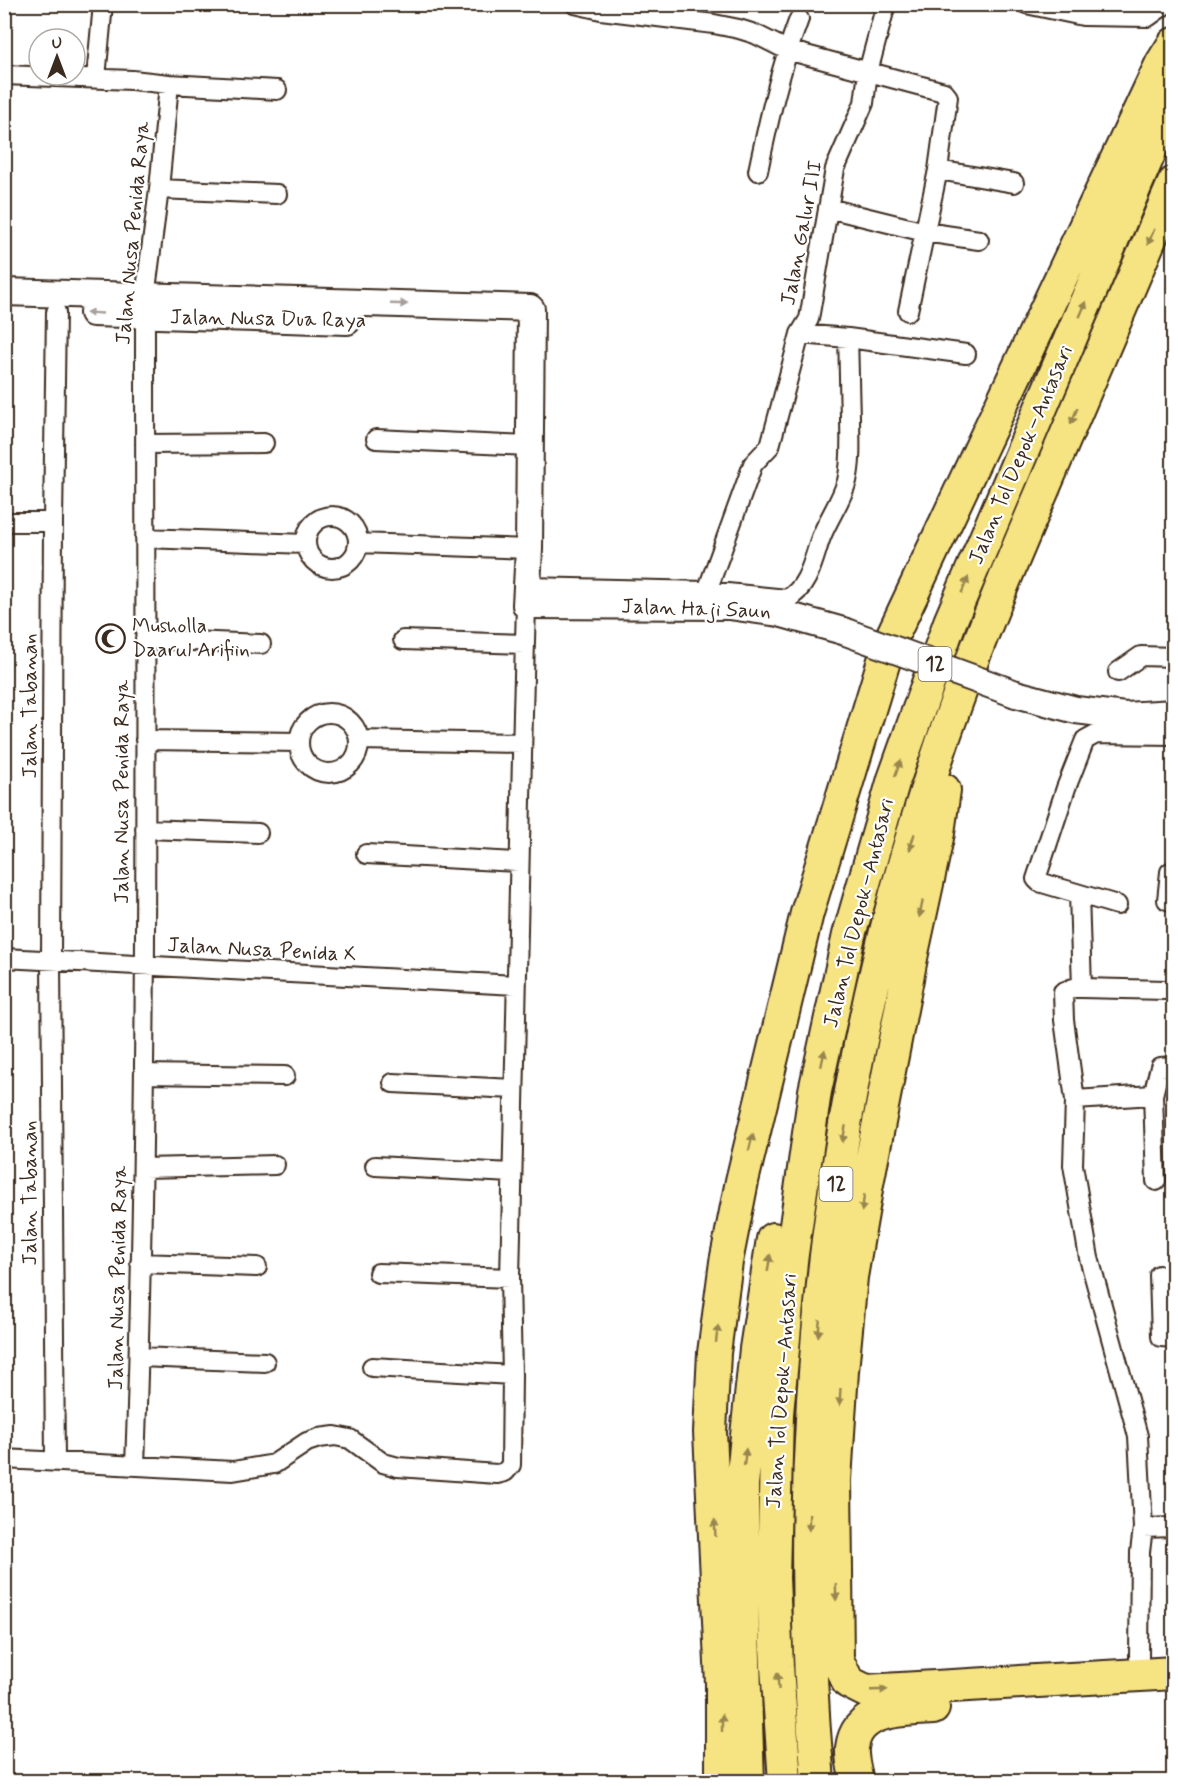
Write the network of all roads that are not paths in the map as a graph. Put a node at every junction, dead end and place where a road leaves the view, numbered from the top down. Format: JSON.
{"nodes":[{"id":1,"x":103,"y":4,"type":"edge"},
{"id":2,"x":575,"y":4,"type":"edge"},
{"id":3,"x":886,"y":4,"type":"edge"},
{"id":4,"x":1026,"y":4,"type":"edge"},
{"id":5,"x":1166,"y":4,"type":"edge"},
{"id":6,"x":799,"y":19,"type":"dead end"},
{"id":7,"x":1173,"y":44,"type":"edge"},
{"id":8,"x":787,"y":50,"type":"junction"},
{"id":9,"x":868,"y":72,"type":"junction"},
{"id":10,"x":4,"y":75,"type":"edge"},
{"id":11,"x":96,"y":78,"type":"junction"},
{"id":12,"x":169,"y":84,"type":"junction"},
{"id":13,"x":277,"y":90,"type":"dead end"},
{"id":14,"x":1173,"y":95,"type":"edge"},
{"id":15,"x":938,"y":170,"type":"junction"},
{"id":16,"x":758,"y":171,"type":"dead end"},
{"id":17,"x":1014,"y":183,"type":"dead end"},
{"id":18,"x":1173,"y":183,"type":"edge"},
{"id":19,"x":159,"y":189,"type":"junction"},
{"id":20,"x":277,"y":194,"type":"dead end"},
{"id":21,"x":828,"y":208,"type":"junction"},
{"id":22,"x":925,"y":232,"type":"junction"},
{"id":23,"x":979,"y":240,"type":"dead end"},
{"id":24,"x":4,"y":292,"type":"edge"},
{"id":25,"x":146,"y":307,"type":"junction"},
{"id":26,"x":4,"y":309,"type":"edge"},
{"id":27,"x":908,"y":311,"type":"dead end"},
{"id":28,"x":56,"y":312,"type":"junction"},
{"id":29,"x":800,"y":334,"type":"junction"},
{"id":30,"x":848,"y":338,"type":"junction"},
{"id":31,"x":966,"y":354,"type":"dead end"},
{"id":32,"x":376,"y":439,"type":"dead end"},
{"id":33,"x":264,"y":443,"type":"dead end"},
{"id":34,"x":145,"y":444,"type":"junction"},
{"id":35,"x":529,"y":446,"type":"junction"},
{"id":36,"x":4,"y":522,"type":"edge"},
{"id":37,"x":53,"y":522,"type":"junction"},
{"id":38,"x":145,"y":538,"type":"junction"},
{"id":39,"x":358,"y":543,"type":"junction"},
{"id":40,"x":305,"y":544,"type":"junction"},
{"id":41,"x":529,"y":549,"type":"junction"},
{"id":42,"x":707,"y":591,"type":"junction"},
{"id":43,"x":527,"y":596,"type":"junction"},
{"id":44,"x":145,"y":639,"type":"junction"},
{"id":45,"x":403,"y":640,"type":"dead end"},
{"id":46,"x":261,"y":644,"type":"dead end"},
{"id":47,"x":525,"y":644,"type":"junction"},
{"id":48,"x":1173,"y":657,"type":"edge"},
{"id":49,"x":1118,"y":672,"type":"dead end"},
{"id":50,"x":955,"y":706,"type":"junction"},
{"id":51,"x":1173,"y":713,"type":"edge"},
{"id":52,"x":1173,"y":735,"type":"edge"},
{"id":53,"x":145,"y":740,"type":"junction"},
{"id":54,"x":359,"y":740,"type":"junction"},
{"id":55,"x":299,"y":742,"type":"junction"},
{"id":56,"x":522,"y":743,"type":"junction"},
{"id":57,"x":145,"y":829,"type":"junction"},
{"id":58,"x":258,"y":833,"type":"dead end"},
{"id":59,"x":366,"y":854,"type":"dead end"},
{"id":60,"x":519,"y":862,"type":"junction"},
{"id":61,"x":1170,"y":872,"type":"dead end"},
{"id":62,"x":1079,"y":894,"type":"junction"},
{"id":63,"x":1173,"y":902,"type":"edge"},
{"id":64,"x":1117,"y":905,"type":"dead end"},
{"id":65,"x":4,"y":958,"type":"edge"},
{"id":66,"x":51,"y":961,"type":"junction"},
{"id":67,"x":144,"y":966,"type":"junction"},
{"id":68,"x":516,"y":985,"type":"junction"},
{"id":69,"x":1082,"y":988,"type":"junction"},
{"id":70,"x":1166,"y":990,"type":"dead end"},
{"id":71,"x":1173,"y":1066,"type":"edge"},
{"id":72,"x":144,"y":1074,"type":"junction"},
{"id":73,"x":285,"y":1076,"type":"dead end"},
{"id":74,"x":393,"y":1083,"type":"dead end"},
{"id":75,"x":514,"y":1089,"type":"junction"},
{"id":76,"x":815,"y":1091,"type":"junction"},
{"id":77,"x":1153,"y":1095,"type":"junction"},
{"id":78,"x":1075,"y":1100,"type":"junction"},
{"id":79,"x":274,"y":1166,"type":"dead end"},
{"id":80,"x":375,"y":1166,"type":"dead end"},
{"id":81,"x":143,"y":1168,"type":"junction"},
{"id":82,"x":512,"y":1173,"type":"junction"},
{"id":83,"x":1155,"y":1181,"type":"dead end"},
{"id":84,"x":140,"y":1263,"type":"junction"},
{"id":85,"x":258,"y":1267,"type":"dead end"},
{"id":86,"x":378,"y":1273,"type":"dead end"},
{"id":87,"x":1160,"y":1275,"type":"dead end"},
{"id":88,"x":510,"y":1278,"type":"junction"},
{"id":89,"x":1173,"y":1338,"type":"edge"},
{"id":90,"x":139,"y":1357,"type":"junction"},
{"id":91,"x":265,"y":1362,"type":"dead end"},
{"id":92,"x":372,"y":1367,"type":"dead end"},
{"id":93,"x":512,"y":1375,"type":"junction"},
{"id":94,"x":4,"y":1459,"type":"edge"},
{"id":95,"x":55,"y":1461,"type":"junction"},
{"id":96,"x":135,"y":1466,"type":"junction"},
{"id":97,"x":1173,"y":1527,"type":"edge"},
{"id":98,"x":1143,"y":1528,"type":"junction"},
{"id":99,"x":1139,"y":1658,"type":"dead end"},
{"id":100,"x":1173,"y":1672,"type":"edge"},
{"id":101,"x":1173,"y":1692,"type":"edge"},
{"id":102,"x":722,"y":1782,"type":"edge"},
{"id":103,"x":748,"y":1782,"type":"edge"},
{"id":104,"x":785,"y":1782,"type":"edge"},
{"id":105,"x":818,"y":1782,"type":"edge"},
{"id":106,"x":857,"y":1782,"type":"edge"}],
"edges":[{"from":1,"to":11,"type":"street"},
{"from":2,"to":8,"type":"street"},
{"from":3,"to":9,"type":"street","name":"Jalan Galur III"},
{"from":4,"to":5,"type":"street"},
{"from":6,"to":8,"type":"street"},
{"from":102,"to":7,"type":"highway","one_way":true},
{"from":8,"to":9,"type":"street"},
{"from":8,"to":16,"type":"street"},
{"from":9,"to":15,"type":"street"},
{"from":9,"to":21,"type":"street","name":"Jalan Galur III"},
{"from":10,"to":11,"type":"street"},
{"from":11,"to":12,"type":"street"},
{"from":12,"to":13,"type":"street"},
{"from":12,"to":19,"type":"street","name":"Jalan Nusa Penida Raya"},
{"from":76,"to":14,"type":"highway","name":"Jalan Tol Depok–Antasari","number":"12","one_way":true},
{"from":15,"to":17,"type":"street"},
{"from":15,"to":22,"type":"street"},
{"from":18,"to":50,"type":"highway","name":"Jalan Tol Depok–Antasari","number":"12","one_way":true},
{"from":19,"to":20,"type":"street"},
{"from":19,"to":25,"type":"street","name":"Jalan Nusa Penida Raya"},
{"from":21,"to":22,"type":"street"},
{"from":21,"to":29,"type":"street","name":"Jalan Galur III"},
{"from":22,"to":23,"type":"street"},
{"from":22,"to":27,"type":"street"},
{"from":24,"to":25,"type":"street","name":"Jalan Nusa Dua Raya"},
{"from":25,"to":28,"type":"street","name":"Jalan Nusa Dua Raya","one_way":true},
{"from":25,"to":34,"type":"street","name":"Jalan Nusa Penida Raya"},
{"from":25,"to":35,"type":"street","name":"Jalan Nusa Dua Raya"},
{"from":26,"to":28,"type":"street","name":"Jalan Nusa Dua Raya"},
{"from":28,"to":37,"type":"street","name":"Jalan Tabanan"},
{"from":29,"to":30,"type":"street"},
{"from":29,"to":42,"type":"street","name":"Jalan Galur III"},
{"from":30,"to":31,"type":"street"},
{"from":30,"to":42,"type":"street"},
{"from":32,"to":35,"type":"street"},
{"from":33,"to":34,"type":"street"},
{"from":34,"to":38,"type":"street","name":"Jalan Nusa Penida Raya"},
{"from":35,"to":41,"type":"street"},
{"from":36,"to":37,"type":"street"},
{"from":37,"to":66,"type":"street","name":"Jalan Tabanan"},
{"from":38,"to":40,"type":"street"},
{"from":38,"to":44,"type":"street","name":"Jalan Nusa Penida Raya"},
{"from":39,"to":40,"type":"street"},
{"from":39,"to":40,"type":"street"},
{"from":39,"to":41,"type":"street"},
{"from":41,"to":43,"type":"street"},
{"from":42,"to":43,"type":"street"},
{"from":43,"to":47,"type":"street"},
{"from":43,"to":51,"type":"street","name":"Jalan Haji Saun","bridge":true},
{"from":44,"to":46,"type":"street"},
{"from":44,"to":53,"type":"street","name":"Jalan Nusa Penida Raya"},
{"from":45,"to":47,"type":"street"},
{"from":47,"to":56,"type":"street"},
{"from":48,"to":49,"type":"street"},
{"from":50,"to":100,"type":"highway","one_way":true},
{"from":50,"to":105,"type":"highway","name":"Jalan Tol Depok–Antasari","number":"12","one_way":true},
{"from":52,"to":62,"type":"street"},
{"from":53,"to":55,"type":"street"},
{"from":53,"to":57,"type":"street","name":"Jalan Nusa Penida Raya"},
{"from":54,"to":55,"type":"street"},
{"from":54,"to":55,"type":"street"},
{"from":54,"to":56,"type":"street"},
{"from":56,"to":60,"type":"street"},
{"from":57,"to":58,"type":"street"},
{"from":57,"to":67,"type":"street","name":"Jalan Nusa Penida Raya"},
{"from":59,"to":60,"type":"street"},
{"from":60,"to":68,"type":"street"},
{"from":61,"to":63,"type":"street"},
{"from":62,"to":64,"type":"street"},
{"from":62,"to":69,"type":"street"},
{"from":65,"to":66,"type":"street","name":"Jalan Nusa Penida X"},
{"from":66,"to":67,"type":"street","name":"Jalan Nusa Penida X"},
{"from":66,"to":95,"type":"street","name":"Jalan Tabanan"},
{"from":67,"to":68,"type":"street","name":"Jalan Nusa Penida X"},
{"from":67,"to":72,"type":"street","name":"Jalan Nusa Penida Raya"},
{"from":68,"to":75,"type":"street"},
{"from":69,"to":70,"type":"street"},
{"from":69,"to":78,"type":"street"},
{"from":71,"to":77,"type":"street"},
{"from":72,"to":73,"type":"street"},
{"from":72,"to":81,"type":"street","name":"Jalan Nusa Penida Raya"},
{"from":74,"to":75,"type":"street"},
{"from":75,"to":82,"type":"street"},
{"from":103,"to":76,"type":"highway","one_way":true},
{"from":104,"to":76,"type":"highway","name":"Jalan Tol Depok–Antasari","number":"12","one_way":true},
{"from":77,"to":78,"type":"street"},
{"from":77,"to":83,"type":"street"},
{"from":78,"to":98,"type":"street"},
{"from":79,"to":81,"type":"street"},
{"from":80,"to":82,"type":"street"},
{"from":81,"to":84,"type":"street","name":"Jalan Nusa Penida Raya"},
{"from":82,"to":88,"type":"street"},
{"from":84,"to":85,"type":"street"},
{"from":84,"to":90,"type":"street","name":"Jalan Nusa Penida Raya"},
{"from":86,"to":88,"type":"street"},
{"from":87,"to":89,"type":"street"},
{"from":88,"to":93,"type":"street"},
{"from":90,"to":91,"type":"street"},
{"from":90,"to":96,"type":"street","name":"Jalan Nusa Penida Raya"},
{"from":92,"to":93,"type":"street"},
{"from":93,"to":96,"type":"street"},
{"from":94,"to":95,"type":"street"},
{"from":95,"to":96,"type":"street"},
{"from":97,"to":98,"type":"street"},
{"from":98,"to":99,"type":"street"},
{"from":101,"to":106,"type":"highway"}]}
